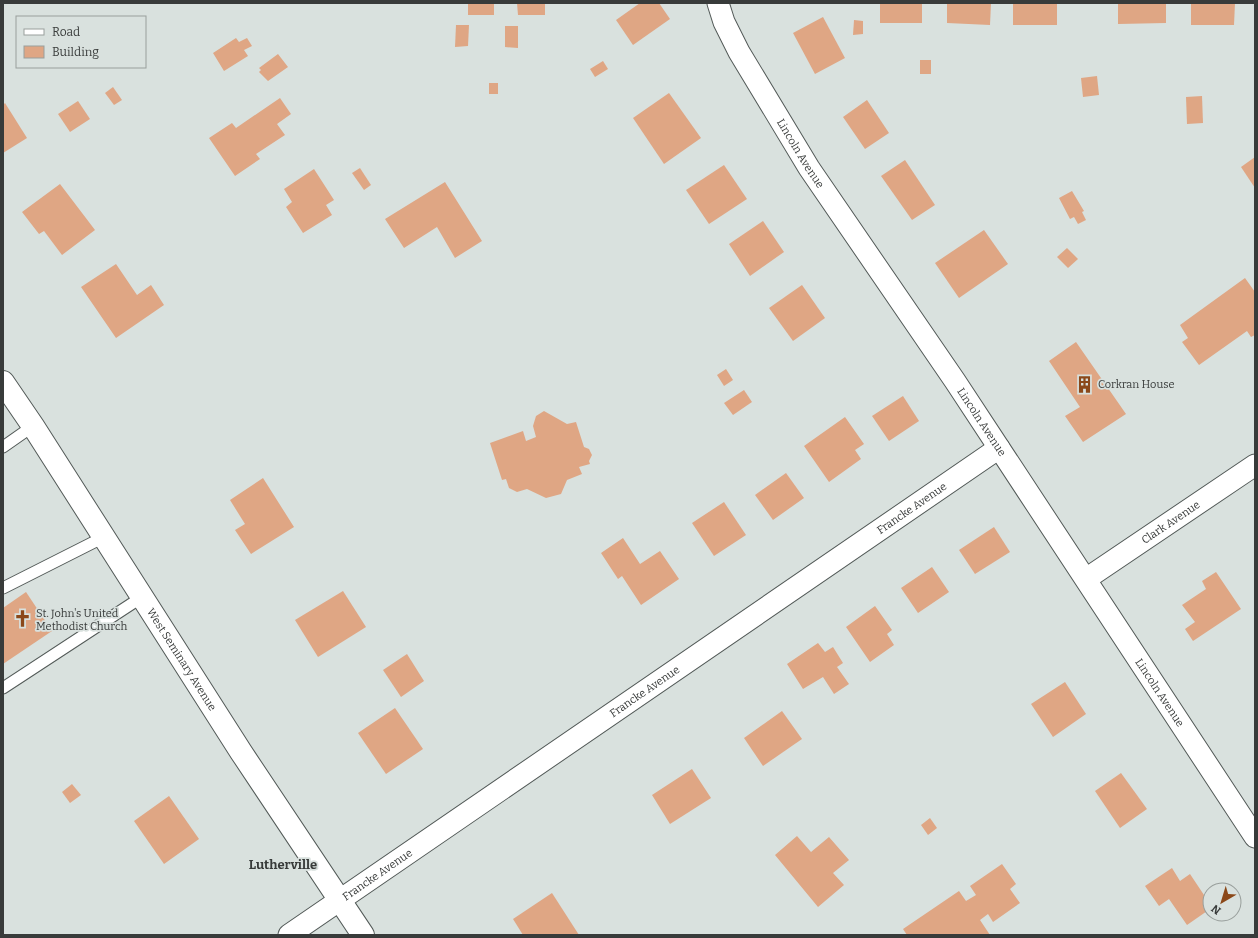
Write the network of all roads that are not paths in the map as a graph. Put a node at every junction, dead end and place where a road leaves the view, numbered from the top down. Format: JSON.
{"nodes":[{"id":1,"x":718,"y":3,"type":"edge"},
{"id":2,"x":3,"y":382,"type":"edge"},
{"id":3,"x":33,"y":426,"type":"junction"},
{"id":4,"x":3,"y":446,"type":"edge"},
{"id":5,"x":1000,"y":448,"type":"junction"},
{"id":6,"x":1255,"y":465,"type":"edge"},
{"id":7,"x":104,"y":537,"type":"junction"},
{"id":8,"x":1086,"y":579,"type":"junction"},
{"id":9,"x":3,"y":588,"type":"edge"},
{"id":10,"x":142,"y":597,"type":"junction"},
{"id":11,"x":3,"y":688,"type":"edge"},
{"id":12,"x":1255,"y":836,"type":"edge"},
{"id":13,"x":340,"y":901,"type":"junction"},
{"id":14,"x":289,"y":935,"type":"edge"},
{"id":15,"x":364,"y":935,"type":"edge"}],
"edges":[{"from":1,"to":5,"type":"street","name":"Lincoln Avenue"},
{"from":2,"to":3,"type":"main road","name":"West Seminary Avenue"},
{"from":3,"to":4,"type":"lane"},
{"from":3,"to":7,"type":"main road","name":"West Seminary Avenue"},
{"from":5,"to":8,"type":"street","name":"Lincoln Avenue"},
{"from":5,"to":13,"type":"street","name":"Francke Avenue"},
{"from":6,"to":8,"type":"street","name":"Clark Avenue"},
{"from":7,"to":9,"type":"lane"},
{"from":7,"to":10,"type":"main road","name":"West Seminary Avenue"},
{"from":8,"to":12,"type":"street","name":"Lincoln Avenue"},
{"from":10,"to":11,"type":"lane"},
{"from":10,"to":13,"type":"main road","name":"West Seminary Avenue"},
{"from":13,"to":14,"type":"street","name":"Francke Avenue"},
{"from":13,"to":15,"type":"main road","name":"West Seminary Avenue"}]}
